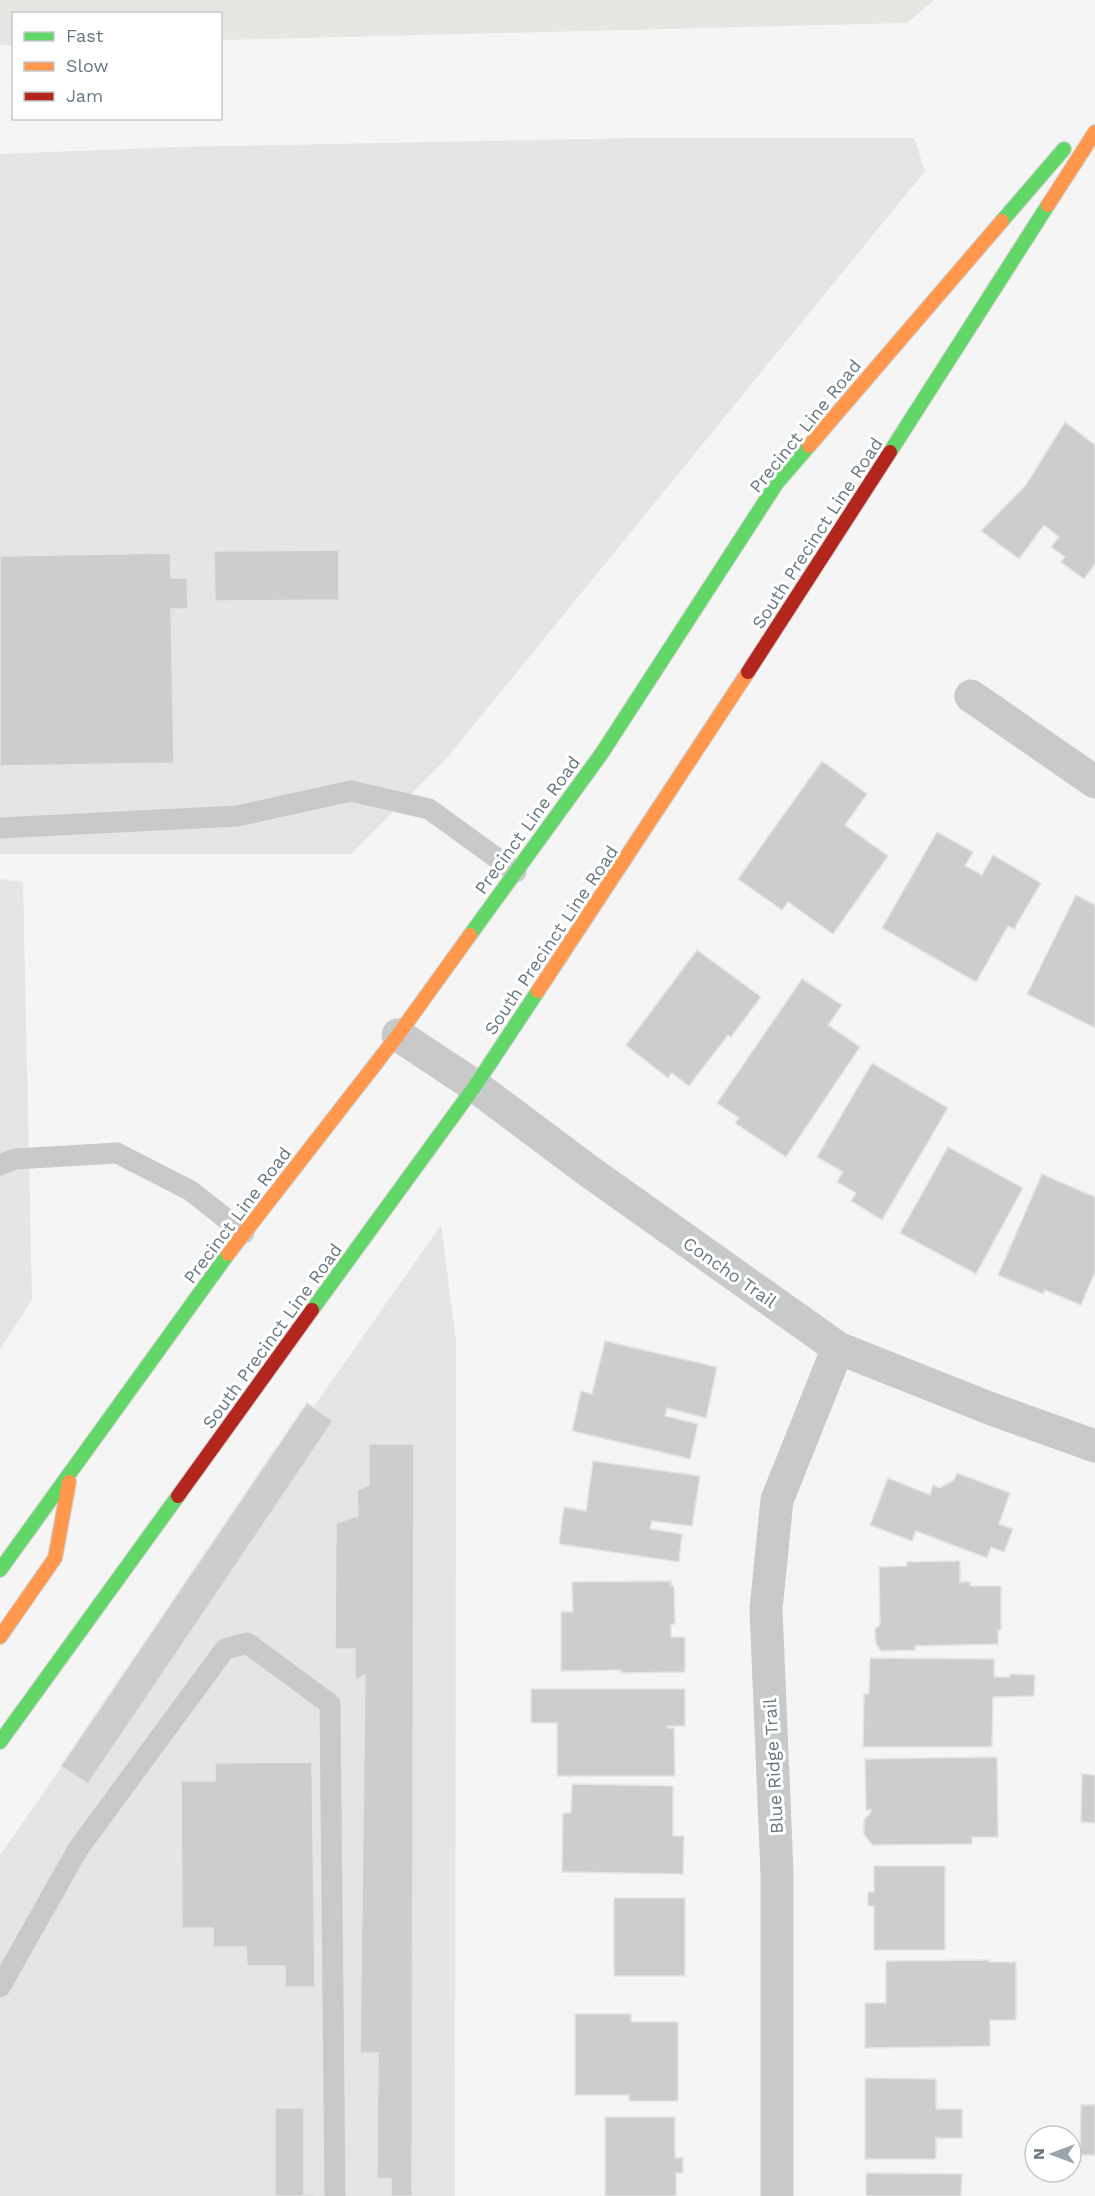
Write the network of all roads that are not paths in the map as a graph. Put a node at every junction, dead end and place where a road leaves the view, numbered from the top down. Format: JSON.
{"nodes":[{"id":1,"x":1083,"y":131,"type":"edge"},
{"id":2,"x":971,"y":696,"type":"dead end"},
{"id":3,"x":1095,"y":783,"type":"edge"},
{"id":4,"x":0,"y":828,"type":"edge"},
{"id":5,"x":516,"y":872,"type":"junction"},
{"id":6,"x":398,"y":1035,"type":"junction"},
{"id":7,"x":475,"y":1086,"type":"junction"},
{"id":8,"x":0,"y":1165,"type":"edge"},
{"id":9,"x":244,"y":1233,"type":"junction"},
{"id":10,"x":838,"y":1348,"type":"junction"},
{"id":11,"x":1095,"y":1446,"type":"edge"},
{"id":12,"x":70,"y":1474,"type":"junction"},
{"id":13,"x":0,"y":1570,"type":"edge"},
{"id":14,"x":0,"y":1637,"type":"edge"},
{"id":15,"x":0,"y":1742,"type":"edge"},
{"id":16,"x":0,"y":1987,"type":"edge"},
{"id":17,"x":335,"y":2196,"type":"edge"},
{"id":18,"x":777,"y":2196,"type":"edge"}],
"edges":[{"from":1,"to":5,"type":"main road","name":"Precinct Line Road"},
{"from":1,"to":7,"type":"main road","name":"South Precinct Line Road"},
{"from":2,"to":3,"type":"street"},
{"from":4,"to":5,"type":"lane"},
{"from":5,"to":6,"type":"main road","name":"Precinct Line Road"},
{"from":6,"to":7,"type":"street","name":"Concho Trail"},
{"from":6,"to":9,"type":"main road","name":"Precinct Line Road"},
{"from":7,"to":10,"type":"street","name":"Concho Trail"},
{"from":7,"to":15,"type":"main road","name":"South Precinct Line Road"},
{"from":8,"to":9,"type":"lane"},
{"from":9,"to":12,"type":"main road","name":"Precinct Line Road"},
{"from":10,"to":11,"type":"street","name":"Concho Trail"},
{"from":10,"to":18,"type":"street","name":"Blue Ridge Trail"},
{"from":12,"to":13,"type":"main road","name":"Precinct Line Road"},
{"from":12,"to":14,"type":"main road"},
{"from":16,"to":17,"type":"lane"}]}
